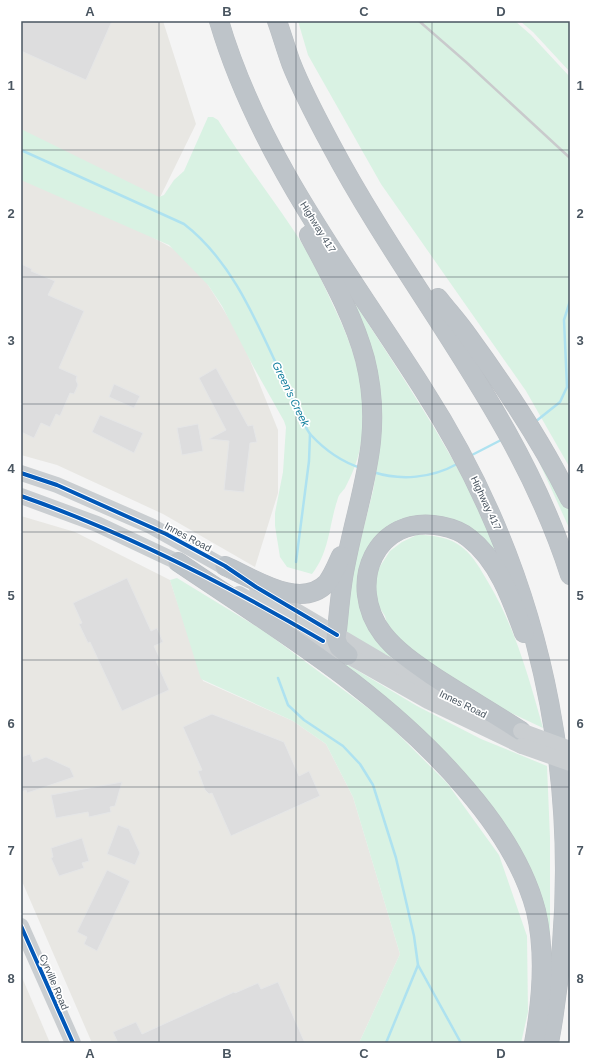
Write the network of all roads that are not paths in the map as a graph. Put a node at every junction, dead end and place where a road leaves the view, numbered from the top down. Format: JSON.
{"nodes":[{"id":1,"x":219,"y":21,"type":"edge"},
{"id":2,"x":277,"y":21,"type":"edge"},
{"id":3,"x":241,"y":83,"type":"junction"},
{"id":4,"x":341,"y":163,"type":"junction"},
{"id":5,"x":21,"y":473,"type":"edge"},
{"id":6,"x":57,"y":486,"type":"junction"},
{"id":7,"x":21,"y":496,"type":"edge"},
{"id":8,"x":570,"y":499,"type":"edge"},
{"id":9,"x":48,"y":506,"type":"junction"},
{"id":10,"x":357,"y":520,"type":"junction"},
{"id":11,"x":178,"y":562,"type":"junction"},
{"id":12,"x":225,"y":566,"type":"junction"},
{"id":13,"x":570,"y":576,"type":"edge"},
{"id":14,"x":337,"y":635,"type":"junction"},
{"id":15,"x":348,"y":655,"type":"junction"},
{"id":16,"x":522,"y":738,"type":"junction"},
{"id":17,"x":568,"y":759,"type":"edge"},
{"id":18,"x":567,"y":846,"type":"junction"},
{"id":19,"x":21,"y":926,"type":"edge"},
{"id":20,"x":73,"y":1043,"type":"edge"},
{"id":21,"x":534,"y":1043,"type":"edge"},
{"id":22,"x":549,"y":1043,"type":"edge"}],
"edges":[{"from":1,"to":3,"type":"highway","name":"Highway 417"},
{"from":2,"to":4,"type":"highway"},
{"from":3,"to":10,"type":"highway"},
{"from":3,"to":18,"type":"highway","name":"Highway 417"},
{"from":4,"to":8,"type":"highway"},
{"from":4,"to":13,"type":"highway"},
{"from":5,"to":6,"type":"main road","name":"Innes Road"},
{"from":6,"to":9,"type":"main road"},
{"from":6,"to":12,"type":"main road","name":"Innes Road"},
{"from":7,"to":9,"type":"main road","name":"Innes Road"},
{"from":9,"to":11,"type":"main road","name":"Innes Road"},
{"from":10,"to":12,"type":"highway"},
{"from":10,"to":14,"type":"highway"},
{"from":11,"to":15,"type":"main road","name":"Innes Road"},
{"from":11,"to":21,"type":"highway"},
{"from":12,"to":14,"type":"main road","name":"Innes Road"},
{"from":14,"to":15,"type":"highway"},
{"from":14,"to":16,"type":"main road","name":"Innes Road"},
{"from":15,"to":16,"type":"main road","name":"Innes Road"},
{"from":16,"to":17,"type":"main road","name":"Innes Road","bridge":true},
{"from":16,"to":18,"type":"highway"},
{"from":18,"to":22,"type":"highway","name":"Highway 417"},
{"from":19,"to":20,"type":"main road","name":"Cyrville Road"}]}
